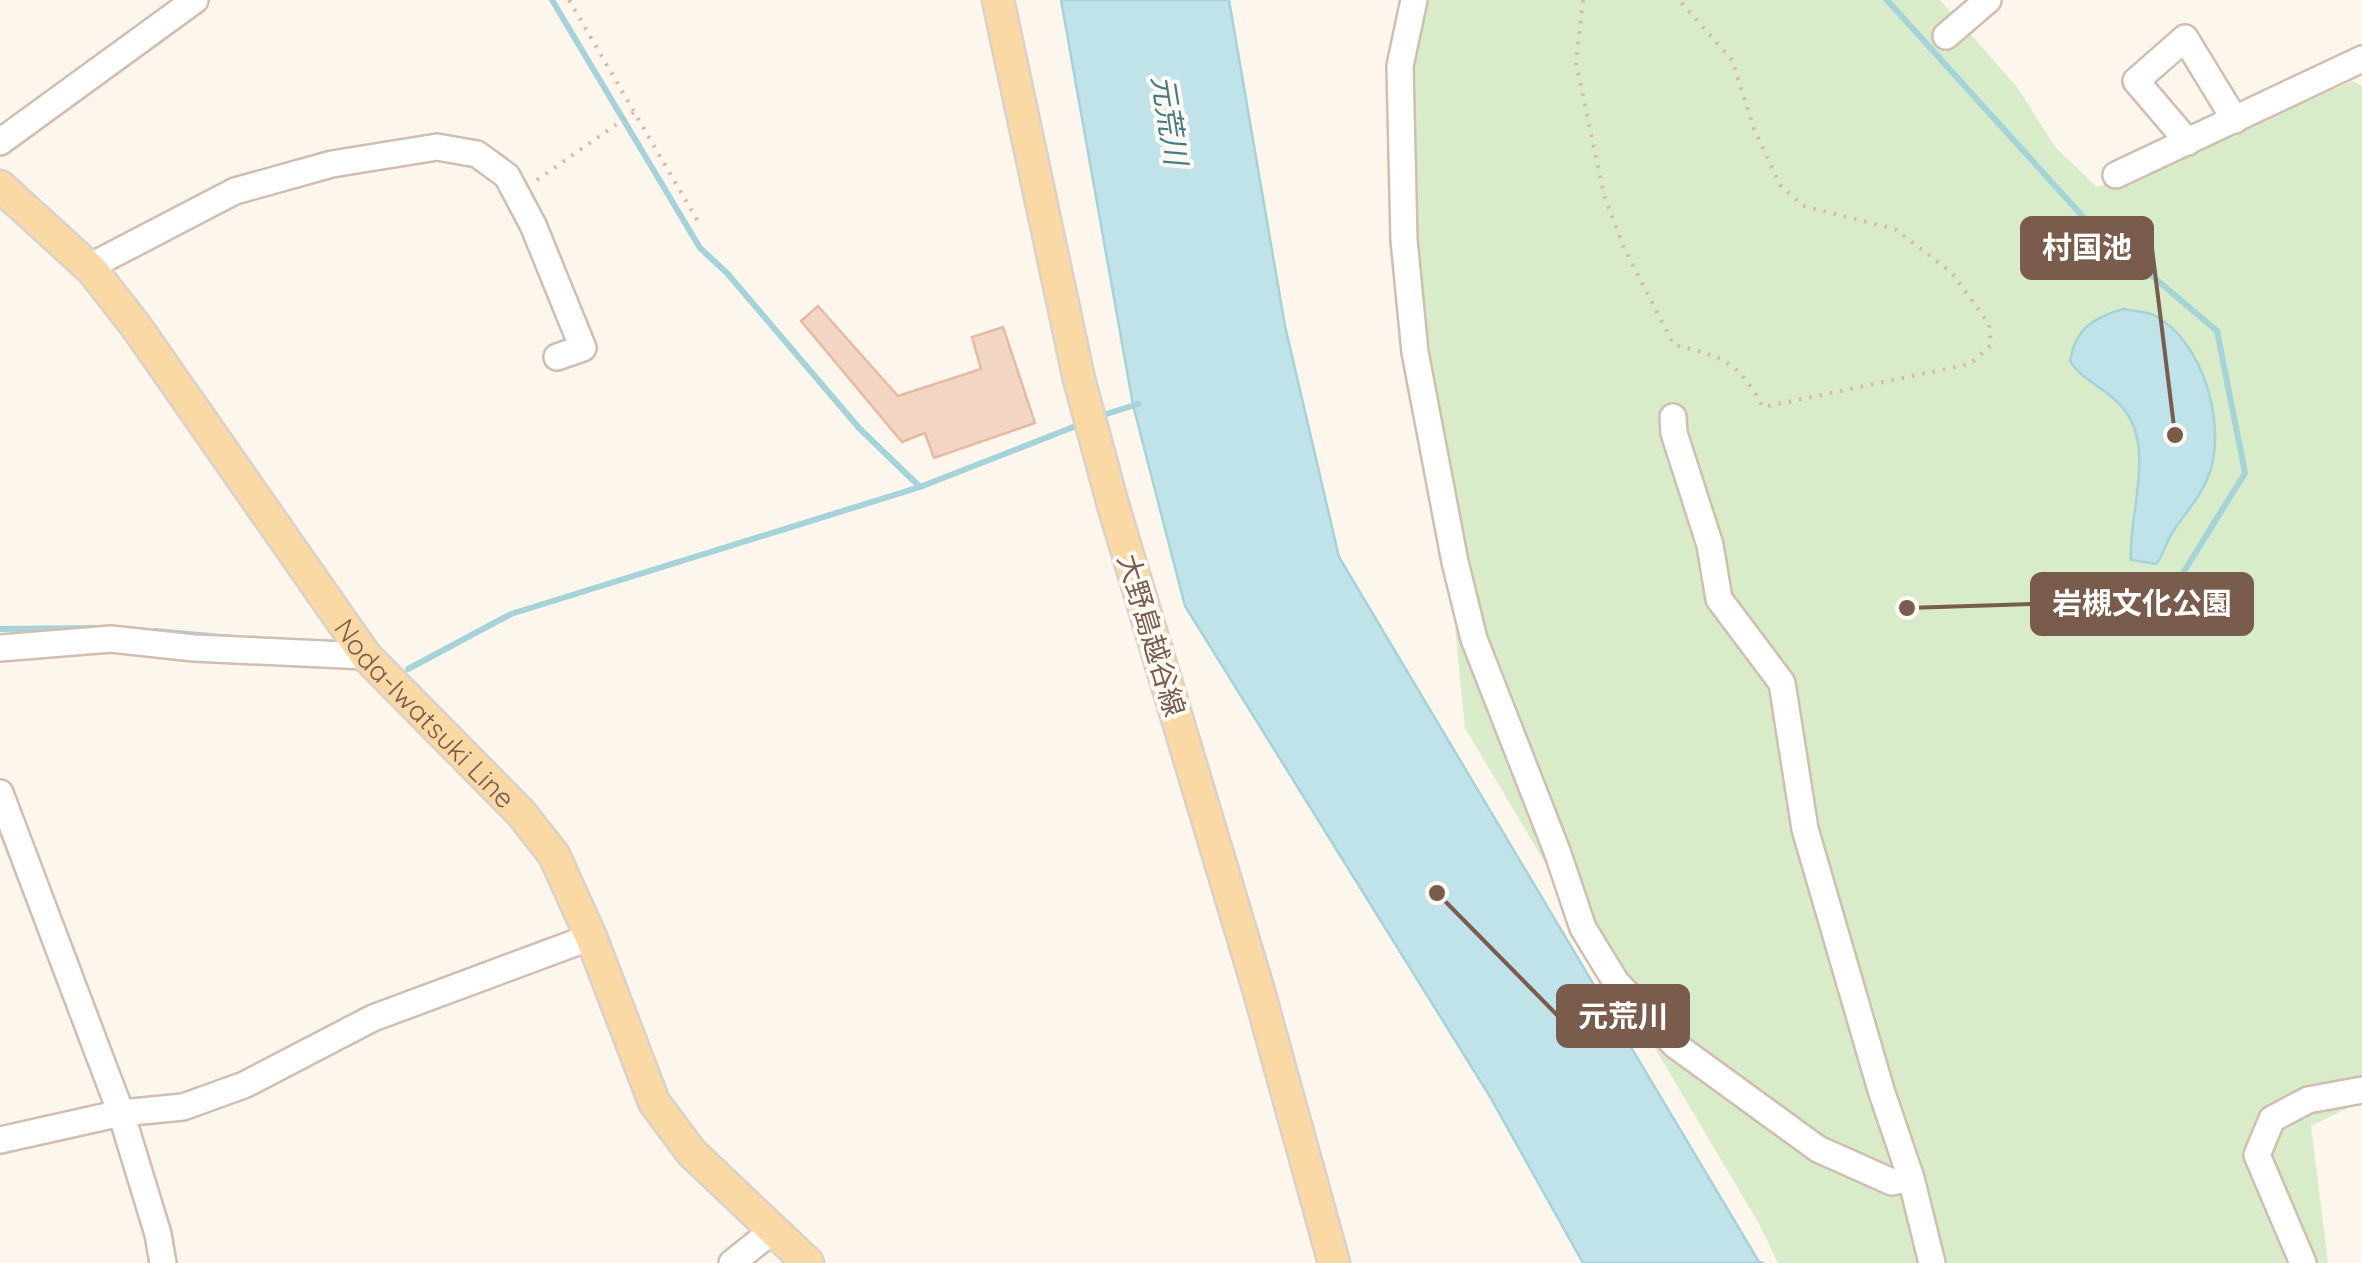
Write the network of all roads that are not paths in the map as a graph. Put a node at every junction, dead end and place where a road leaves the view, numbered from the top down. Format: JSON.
{"nodes":[{"id":1,"x":195,"y":0,"type":"edge"},
{"id":2,"x":998,"y":0,"type":"edge"},
{"id":3,"x":1414,"y":0,"type":"edge"},
{"id":4,"x":1988,"y":0,"type":"edge"},
{"id":5,"x":1946,"y":36,"type":"dead end"},
{"id":6,"x":2362,"y":59,"type":"edge"},
{"id":7,"x":2235,"y":120,"type":"junction"},
{"id":8,"x":0,"y":142,"type":"edge"},
{"id":9,"x":2188,"y":142,"type":"junction"},
{"id":10,"x":2116,"y":175,"type":"dead end"},
{"id":11,"x":0,"y":186,"type":"edge"},
{"id":12,"x":89,"y":267,"type":"junction"},
{"id":13,"x":557,"y":357,"type":"dead end"},
{"id":14,"x":1673,"y":417,"type":"dead end"},
{"id":15,"x":0,"y":648,"type":"edge"},
{"id":16,"x":366,"y":656,"type":"junction"},
{"id":17,"x":0,"y":793,"type":"edge"},
{"id":18,"x":591,"y":938,"type":"junction"},
{"id":19,"x":2362,"y":1090,"type":"edge"},
{"id":20,"x":121,"y":1113,"type":"junction"},
{"id":21,"x":0,"y":1140,"type":"edge"},
{"id":22,"x":1911,"y":1178,"type":"junction"},
{"id":23,"x":772,"y":1231,"type":"junction"},
{"id":24,"x":163,"y":1263,"type":"edge"},
{"id":25,"x":732,"y":1263,"type":"edge"},
{"id":26,"x":808,"y":1263,"type":"edge"},
{"id":27,"x":1334,"y":1263,"type":"edge"},
{"id":28,"x":1932,"y":1263,"type":"edge"},
{"id":29,"x":2303,"y":1263,"type":"edge"}],
"edges":[{"from":1,"to":8,"type":"street"},
{"from":2,"to":27,"type":"main road","name":"大野島越谷線"},
{"from":3,"to":22,"type":"street"},
{"from":4,"to":5,"type":"street"},
{"from":6,"to":7,"type":"street"},
{"from":7,"to":9,"type":"street"},
{"from":7,"to":9,"type":"street"},
{"from":9,"to":10,"type":"street"},
{"from":11,"to":12,"type":"main road","name":"Noda-Iwatsuki Line"},
{"from":12,"to":13,"type":"street"},
{"from":12,"to":16,"type":"main road","name":"Noda-Iwatsuki Line"},
{"from":14,"to":22,"type":"street"},
{"from":15,"to":16,"type":"street"},
{"from":16,"to":18,"type":"main road","name":"Noda-Iwatsuki Line"},
{"from":17,"to":20,"type":"street"},
{"from":18,"to":20,"type":"street"},
{"from":18,"to":23,"type":"main road","name":"Noda-Iwatsuki Line"},
{"from":19,"to":29,"type":"street"},
{"from":20,"to":21,"type":"street"},
{"from":20,"to":24,"type":"street"},
{"from":22,"to":28,"type":"street"},
{"from":23,"to":25,"type":"street"},
{"from":23,"to":26,"type":"main road","name":"Noda-Iwatsuki Line"}]}
